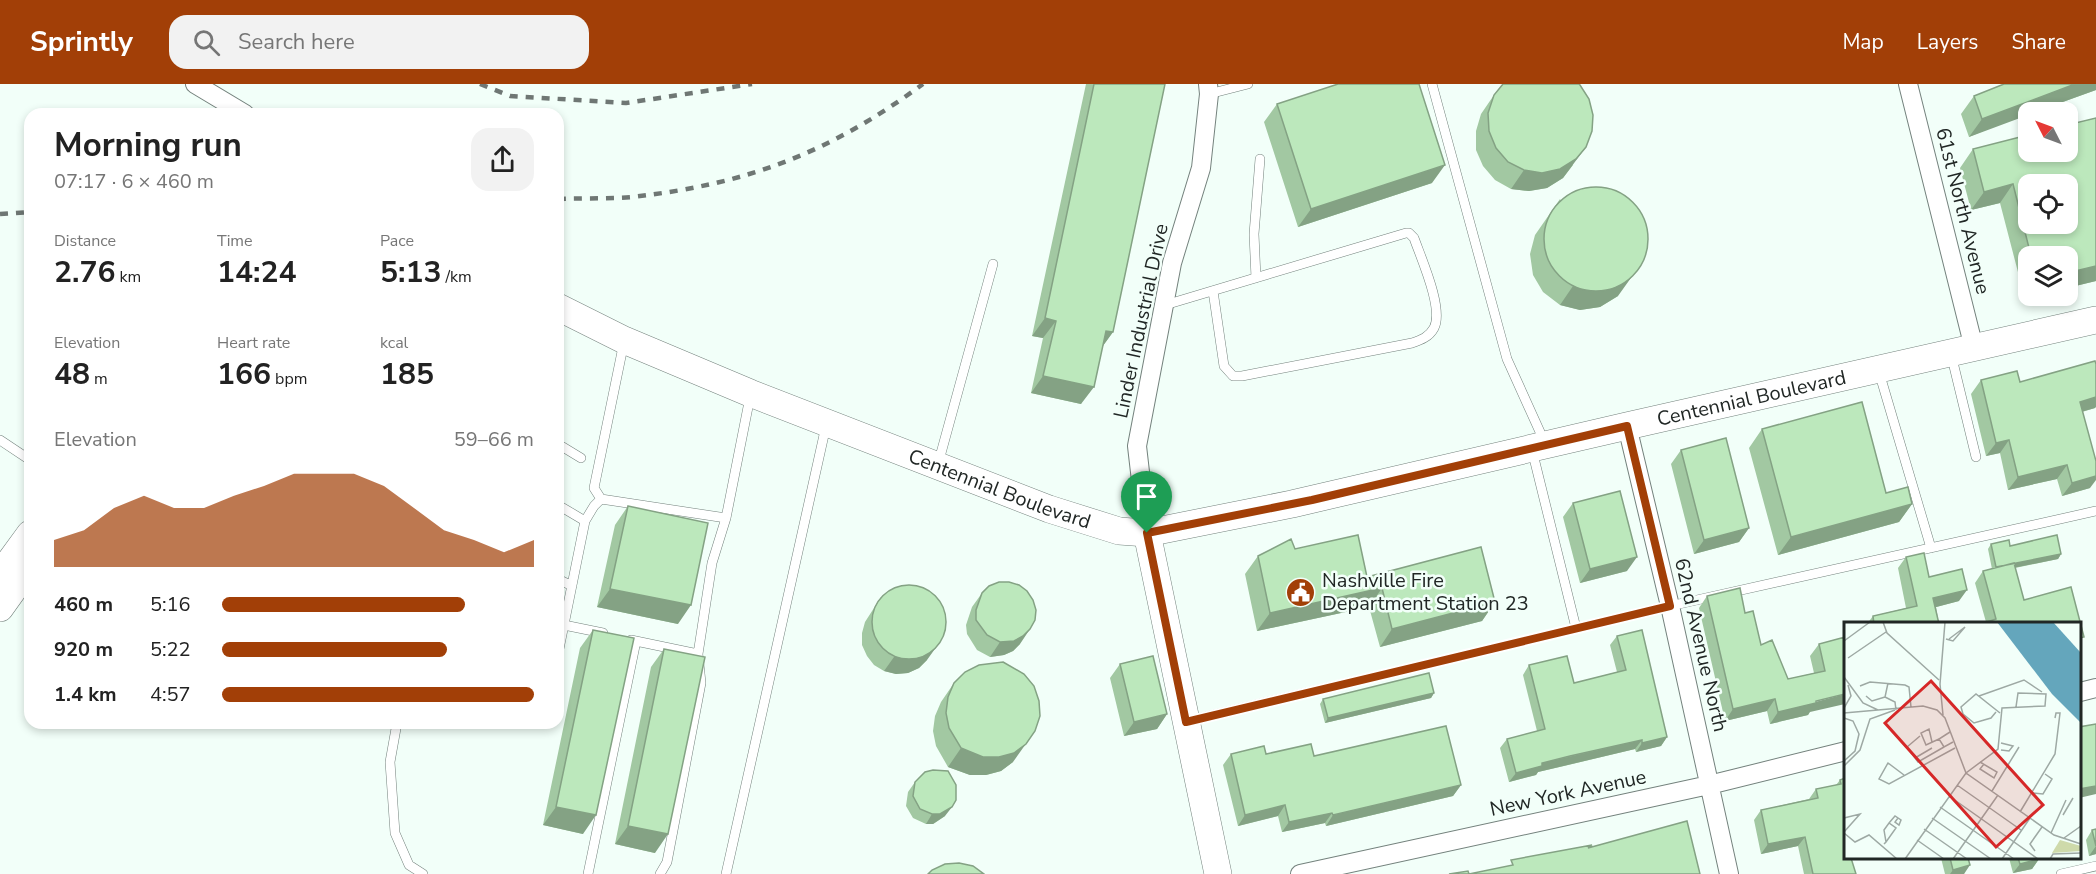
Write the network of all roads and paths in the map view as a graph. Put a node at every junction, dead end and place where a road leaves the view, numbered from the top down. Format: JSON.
{"nodes":[{"id":1,"x":195,"y":84,"type":"edge"},
{"id":2,"x":1248,"y":84,"type":"edge"},
{"id":3,"x":1432,"y":84,"type":"edge"},
{"id":4,"x":1908,"y":84,"type":"edge"},
{"id":5,"x":1208,"y":89,"type":"edge"},
{"id":6,"x":235,"y":108,"type":"edge"},
{"id":7,"x":1260,"y":159,"type":"dead end"},
{"id":8,"x":993,"y":264,"type":"dead end"},
{"id":9,"x":1256,"y":278,"type":"junction"},
{"id":10,"x":1213,"y":291,"type":"junction"},
{"id":11,"x":1165,"y":305,"type":"junction"},
{"id":12,"x":564,"y":310,"type":"edge"},
{"id":13,"x":2096,"y":320,"type":"edge"},
{"id":14,"x":624,"y":340,"type":"junction"},
{"id":15,"x":1962,"y":351,"type":"junction"},
{"id":16,"x":1878,"y":370,"type":"junction"},
{"id":17,"x":750,"y":393,"type":"junction"},
{"id":18,"x":826,"y":423,"type":"junction"},
{"id":19,"x":1627,"y":426,"type":"junction"},
{"id":20,"x":0,"y":440,"type":"edge"},
{"id":21,"x":1539,"y":446,"type":"junction"},
{"id":22,"x":564,"y":448,"type":"edge"},
{"id":23,"x":24,"y":456,"type":"edge"},
{"id":24,"x":1976,"y":457,"type":"dead end"},
{"id":25,"x":581,"y":458,"type":"dead end"},
{"id":26,"x":937,"y":466,"type":"junction"},
{"id":27,"x":601,"y":499,"type":"junction"},
{"id":28,"x":564,"y":509,"type":"edge"},
{"id":29,"x":2096,"y":511,"type":"edge"},
{"id":30,"x":726,"y":518,"type":"junction"},
{"id":31,"x":585,"y":521,"type":"junction"},
{"id":32,"x":1147,"y":533,"type":"junction"},
{"id":33,"x":24,"y":542,"type":"edge"},
{"id":34,"x":1931,"y":548,"type":"junction"},
{"id":35,"x":24,"y":574,"type":"edge"},
{"id":36,"x":0,"y":575,"type":"edge"},
{"id":37,"x":564,"y":582,"type":"edge"},
{"id":38,"x":572,"y":586,"type":"junction"},
{"id":39,"x":1670,"y":606,"type":"junction"},
{"id":40,"x":0,"y":608,"type":"edge"},
{"id":41,"x":564,"y":625,"type":"joint"},
{"id":42,"x":1576,"y":628,"type":"junction"},
{"id":43,"x":615,"y":636,"type":"edge"},
{"id":44,"x":626,"y":638,"type":"edge"},
{"id":45,"x":636,"y":641,"type":"junction"},
{"id":46,"x":698,"y":654,"type":"junction"},
{"id":47,"x":2096,"y":688,"type":"edge"},
{"id":48,"x":2081,"y":692,"type":"edge"},
{"id":49,"x":1186,"y":722,"type":"junction"},
{"id":50,"x":396,"y":729,"type":"edge"},
{"id":51,"x":1844,"y":751,"type":"edge"},
{"id":52,"x":1709,"y":785,"type":"junction"},
{"id":53,"x":2096,"y":866,"type":"edge"},
{"id":54,"x":423,"y":874,"type":"edge"},
{"id":55,"x":588,"y":874,"type":"edge"},
{"id":56,"x":660,"y":874,"type":"edge"},
{"id":57,"x":726,"y":874,"type":"edge"},
{"id":58,"x":1218,"y":874,"type":"edge"},
{"id":59,"x":1300,"y":874,"type":"edge"},
{"id":60,"x":1729,"y":874,"type":"edge"},
{"id":61,"x":2061,"y":874,"type":"edge"}],
"edges":[{"from":1,"to":6,"type":"street"},
{"from":2,"to":5,"type":"lane"},
{"from":3,"to":21,"type":"lane"},
{"from":4,"to":15,"type":"street","name":"61st North Avenue"},
{"from":5,"to":11,"type":"street","name":"Linder Industrial Drive"},
{"from":7,"to":9,"type":"lane"},
{"from":8,"to":26,"type":"lane"},
{"from":9,"to":10,"type":"lane"},
{"from":9,"to":10,"type":"lane"},
{"from":10,"to":11,"type":"lane"},
{"from":11,"to":32,"type":"street","name":"Linder Industrial Drive"},
{"from":12,"to":14,"type":"main road","name":"Centennial Boulevard"},
{"from":13,"to":15,"type":"main road","name":"Centennial Boulevard"},
{"from":14,"to":17,"type":"main road","name":"Centennial Boulevard"},
{"from":14,"to":27,"type":"lane"},
{"from":15,"to":16,"type":"main road","name":"Centennial Boulevard"},
{"from":15,"to":24,"type":"lane"},
{"from":16,"to":19,"type":"main road","name":"Centennial Boulevard"},
{"from":16,"to":34,"type":"lane"},
{"from":17,"to":18,"type":"main road","name":"Centennial Boulevard"},
{"from":17,"to":30,"type":"lane"},
{"from":18,"to":26,"type":"main road","name":"Centennial Boulevard"},
{"from":18,"to":57,"type":"lane"},
{"from":19,"to":21,"type":"main road","name":"Centennial Boulevard"},
{"from":19,"to":39,"type":"street","name":"62nd Avenue North"},
{"from":20,"to":23,"type":"lane"},
{"from":21,"to":32,"type":"main road","name":"Centennial Boulevard"},
{"from":21,"to":42,"type":"lane"},
{"from":22,"to":25,"type":"lane"},
{"from":26,"to":32,"type":"main road","name":"Centennial Boulevard"},
{"from":27,"to":30,"type":"lane"},
{"from":27,"to":31,"type":"lane"},
{"from":28,"to":31,"type":"lane"},
{"from":29,"to":34,"type":"lane"},
{"from":30,"to":46,"type":"lane"},
{"from":31,"to":38,"type":"lane"},
{"from":32,"to":49,"type":"main road"},
{"from":33,"to":36,"type":"main road"},
{"from":34,"to":39,"type":"lane"},
{"from":35,"to":40,"type":"main road"},
{"from":37,"to":38,"type":"lane"},
{"from":38,"to":41,"type":"lane"},
{"from":39,"to":42,"type":"lane"},
{"from":39,"to":52,"type":"street","name":"62nd Avenue North"},
{"from":41,"to":43,"type":"lane"},
{"from":42,"to":49,"type":"lane"},
{"from":44,"to":45,"type":"lane"},
{"from":45,"to":46,"type":"lane"},
{"from":45,"to":55,"type":"lane"},
{"from":46,"to":56,"type":"lane"},
{"from":47,"to":48,"type":"street"},
{"from":49,"to":58,"type":"main road"},
{"from":50,"to":54,"type":"lane"},
{"from":51,"to":52,"type":"street","name":"New York Avenue"},
{"from":52,"to":59,"type":"street","name":"New York Avenue"},
{"from":52,"to":60,"type":"street","name":"62nd Avenue North"},
{"from":53,"to":61,"type":"lane"}]}
